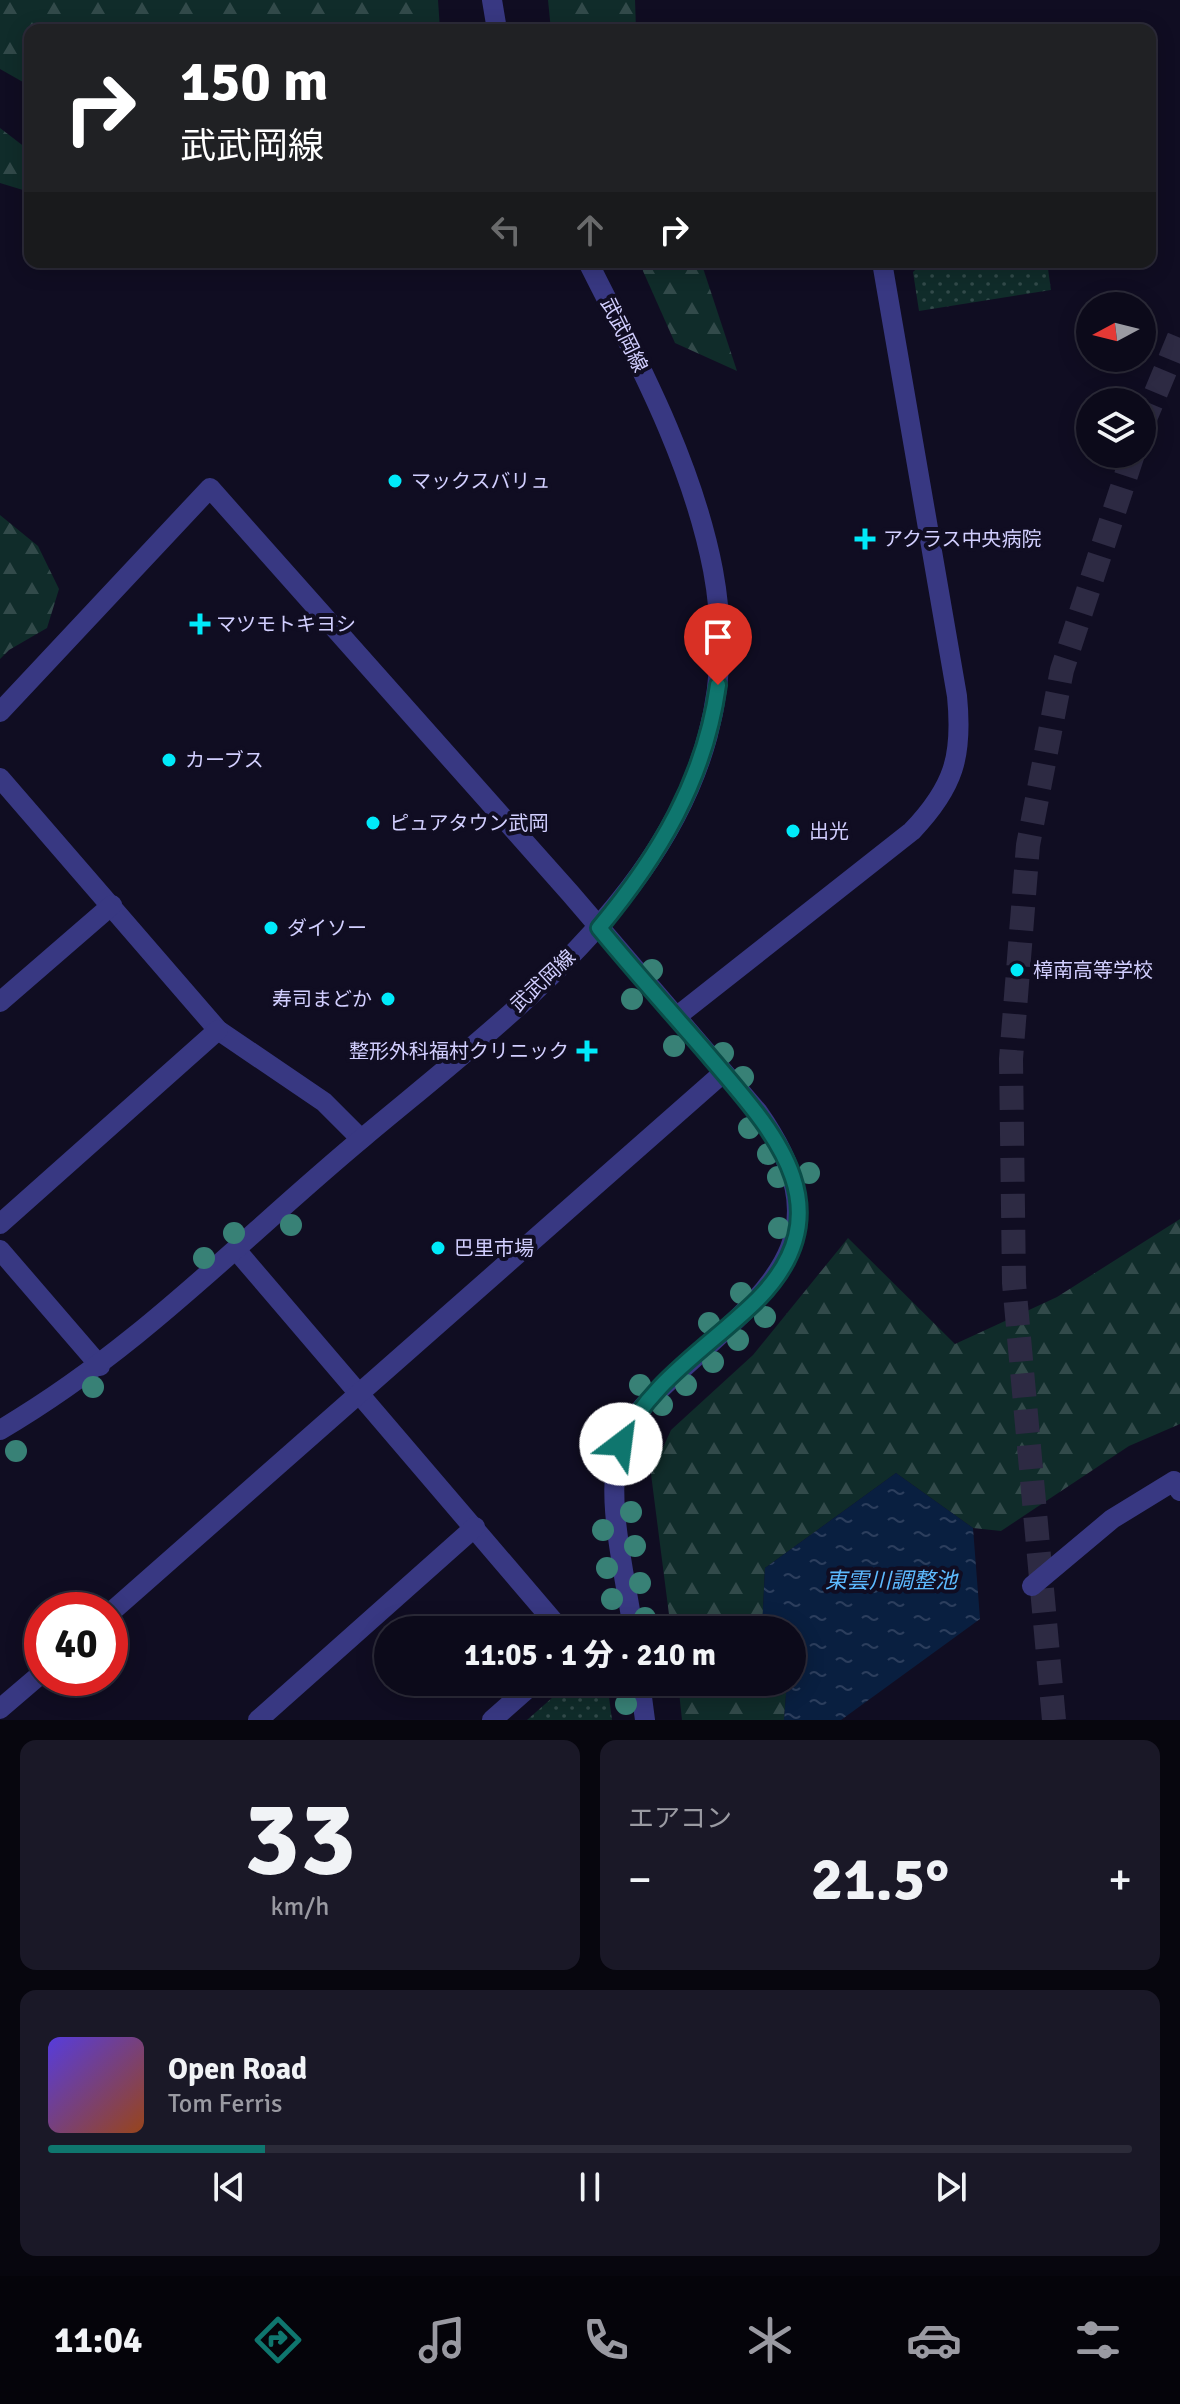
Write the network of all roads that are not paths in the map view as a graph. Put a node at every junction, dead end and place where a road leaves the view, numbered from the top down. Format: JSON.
{"nodes":[{"id":1,"x":492,"y":0,"type":"edge"},
{"id":2,"x":496,"y":24,"type":"edge"},
{"id":3,"x":591,"y":268,"type":"edge"},
{"id":4,"x":883,"y":268,"type":"edge"},
{"id":5,"x":0,"y":712,"type":"edge"},
{"id":6,"x":0,"y":779,"type":"edge"},
{"id":7,"x":112,"y":905,"type":"junction"},
{"id":8,"x":599,"y":928,"type":"junction"},
{"id":9,"x":0,"y":1002,"type":"edge"},
{"id":10,"x":676,"y":1017,"type":"junction"},
{"id":11,"x":218,"y":1030,"type":"junction"},
{"id":12,"x":723,"y":1073,"type":"junction"},
{"id":13,"x":361,"y":1139,"type":"junction"},
{"id":14,"x":0,"y":1224,"type":"edge"},
{"id":15,"x":0,"y":1250,"type":"edge"},
{"id":16,"x":237,"y":1251,"type":"junction"},
{"id":17,"x":100,"y":1366,"type":"junction"},
{"id":18,"x":362,"y":1394,"type":"junction"},
{"id":19,"x":0,"y":1430,"type":"edge"},
{"id":20,"x":1180,"y":1491,"type":"edge"},
{"id":21,"x":475,"y":1527,"type":"junction"},
{"id":22,"x":1032,"y":1586,"type":"dead end"},
{"id":23,"x":128,"y":1597,"type":"edge"},
{"id":24,"x":549,"y":1616,"type":"edge"},
{"id":25,"x":631,"y":1616,"type":"edge"},
{"id":26,"x":24,"y":1688,"type":"edge"},
{"id":27,"x":519,"y":1696,"type":"edge"},
{"id":28,"x":642,"y":1696,"type":"edge"},
{"id":29,"x":0,"y":1709,"type":"edge"},
{"id":30,"x":258,"y":1720,"type":"edge"},
{"id":31,"x":492,"y":1720,"type":"edge"},
{"id":32,"x":645,"y":1720,"type":"edge"}],
"edges":[{"from":1,"to":2,"type":"street"},
{"from":3,"to":8,"type":"street","name":"武武岡線"},
{"from":4,"to":10,"type":"street"},
{"from":5,"to":8,"type":"street"},
{"from":6,"to":7,"type":"street"},
{"from":7,"to":9,"type":"street"},
{"from":7,"to":11,"type":"street"},
{"from":8,"to":10,"type":"street"},
{"from":8,"to":13,"type":"street","name":"武武岡線"},
{"from":10,"to":12,"type":"street"},
{"from":11,"to":13,"type":"street"},
{"from":11,"to":14,"type":"street"},
{"from":12,"to":18,"type":"street"},
{"from":12,"to":25,"type":"street"},
{"from":13,"to":16,"type":"street","name":"武武岡線"},
{"from":15,"to":17,"type":"street"},
{"from":16,"to":17,"type":"street","name":"武武岡線"},
{"from":16,"to":18,"type":"street"},
{"from":17,"to":19,"type":"street","name":"武武岡線"},
{"from":18,"to":21,"type":"street"},
{"from":18,"to":23,"type":"street"},
{"from":20,"to":22,"type":"street"},
{"from":21,"to":24,"type":"street"},
{"from":21,"to":30,"type":"street"},
{"from":26,"to":29,"type":"street"},
{"from":27,"to":31,"type":"street"},
{"from":28,"to":32,"type":"street"}]}
